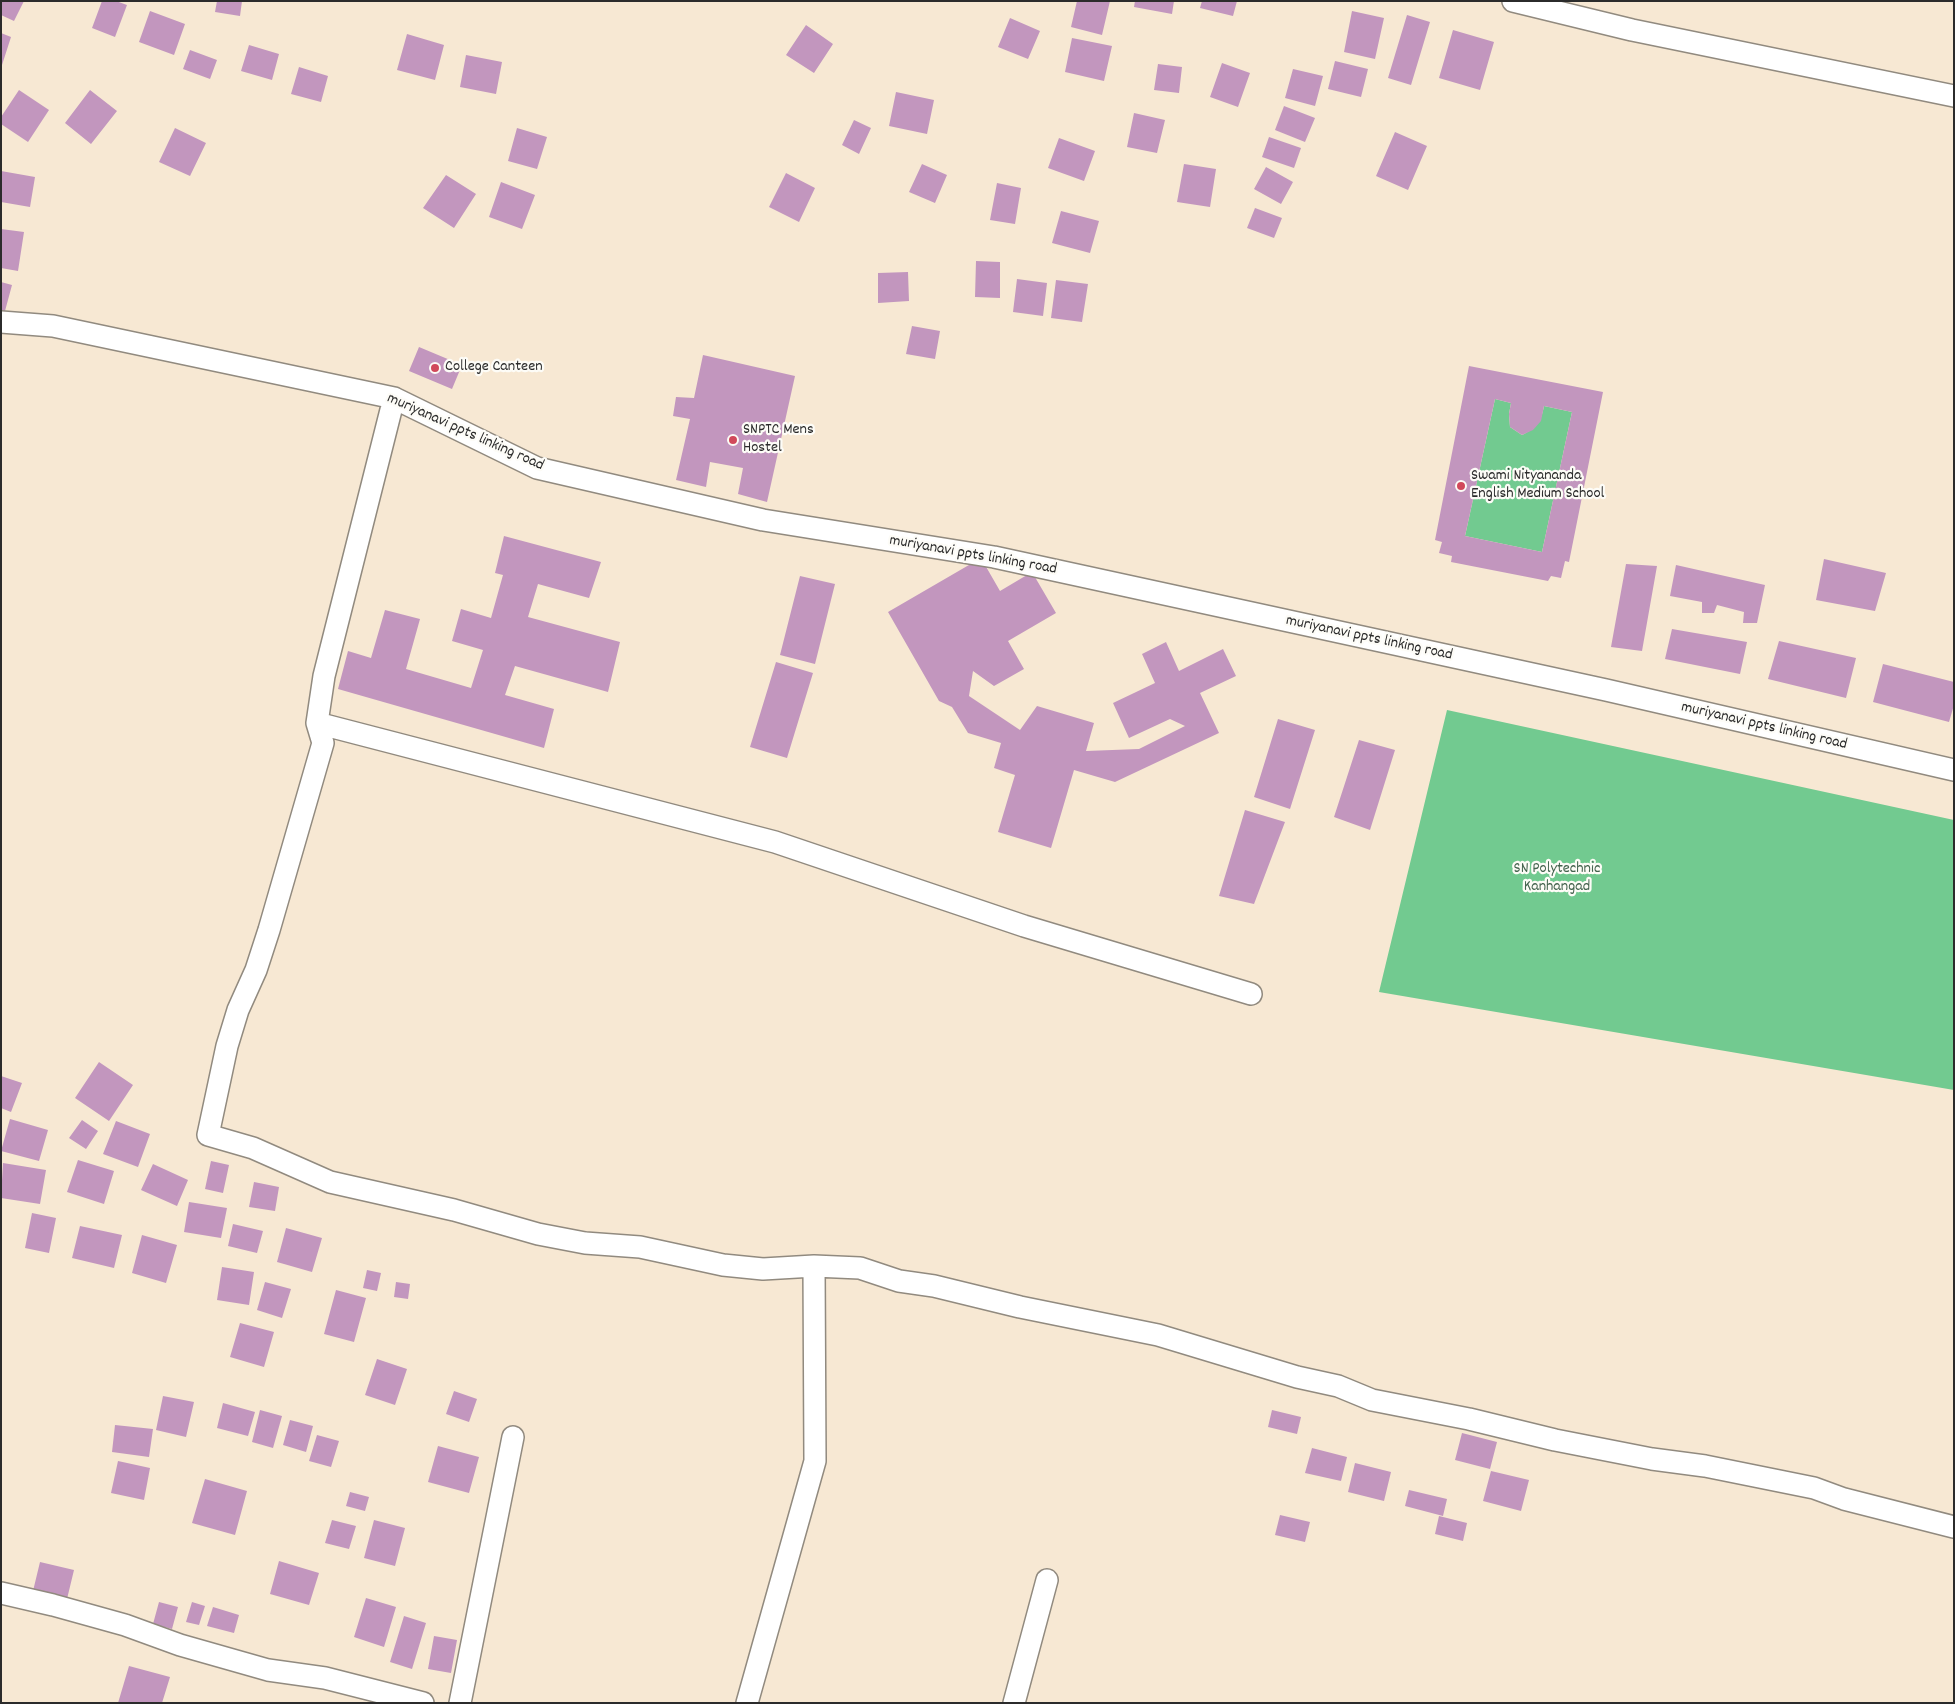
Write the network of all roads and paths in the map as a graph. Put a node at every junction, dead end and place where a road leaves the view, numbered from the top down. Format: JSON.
{"nodes":[{"id":1,"x":1513,"y":1,"type":"edge"},
{"id":2,"x":1954,"y":96,"type":"edge"},
{"id":3,"x":1,"y":322,"type":"edge"},
{"id":4,"x":394,"y":398,"type":"junction"},
{"id":5,"x":317,"y":723,"type":"junction"},
{"id":6,"x":1954,"y":770,"type":"edge"},
{"id":7,"x":1251,"y":994,"type":"dead end"},
{"id":8,"x":814,"y":1266,"type":"junction"},
{"id":9,"x":513,"y":1437,"type":"dead end"},
{"id":10,"x":1954,"y":1528,"type":"edge"},
{"id":11,"x":1047,"y":1580,"type":"dead end"},
{"id":12,"x":1,"y":1593,"type":"edge"},
{"id":13,"x":423,"y":1703,"type":"edge"},
{"id":14,"x":460,"y":1703,"type":"edge"},
{"id":15,"x":747,"y":1703,"type":"edge"},
{"id":16,"x":1014,"y":1703,"type":"edge"}],
"edges":[{"from":1,"to":2,"type":"street"},
{"from":3,"to":4,"type":"street","name":"muriyanavi ppts linking road"},
{"from":4,"to":5,"type":"street"},
{"from":4,"to":6,"type":"street","name":"muriyanavi ppts linking road"},
{"from":5,"to":7,"type":"street"},
{"from":5,"to":8,"type":"street"},
{"from":8,"to":10,"type":"street"},
{"from":8,"to":15,"type":"street"},
{"from":9,"to":14,"type":"street"},
{"from":11,"to":16,"type":"street"},
{"from":12,"to":13,"type":"street"}]}
